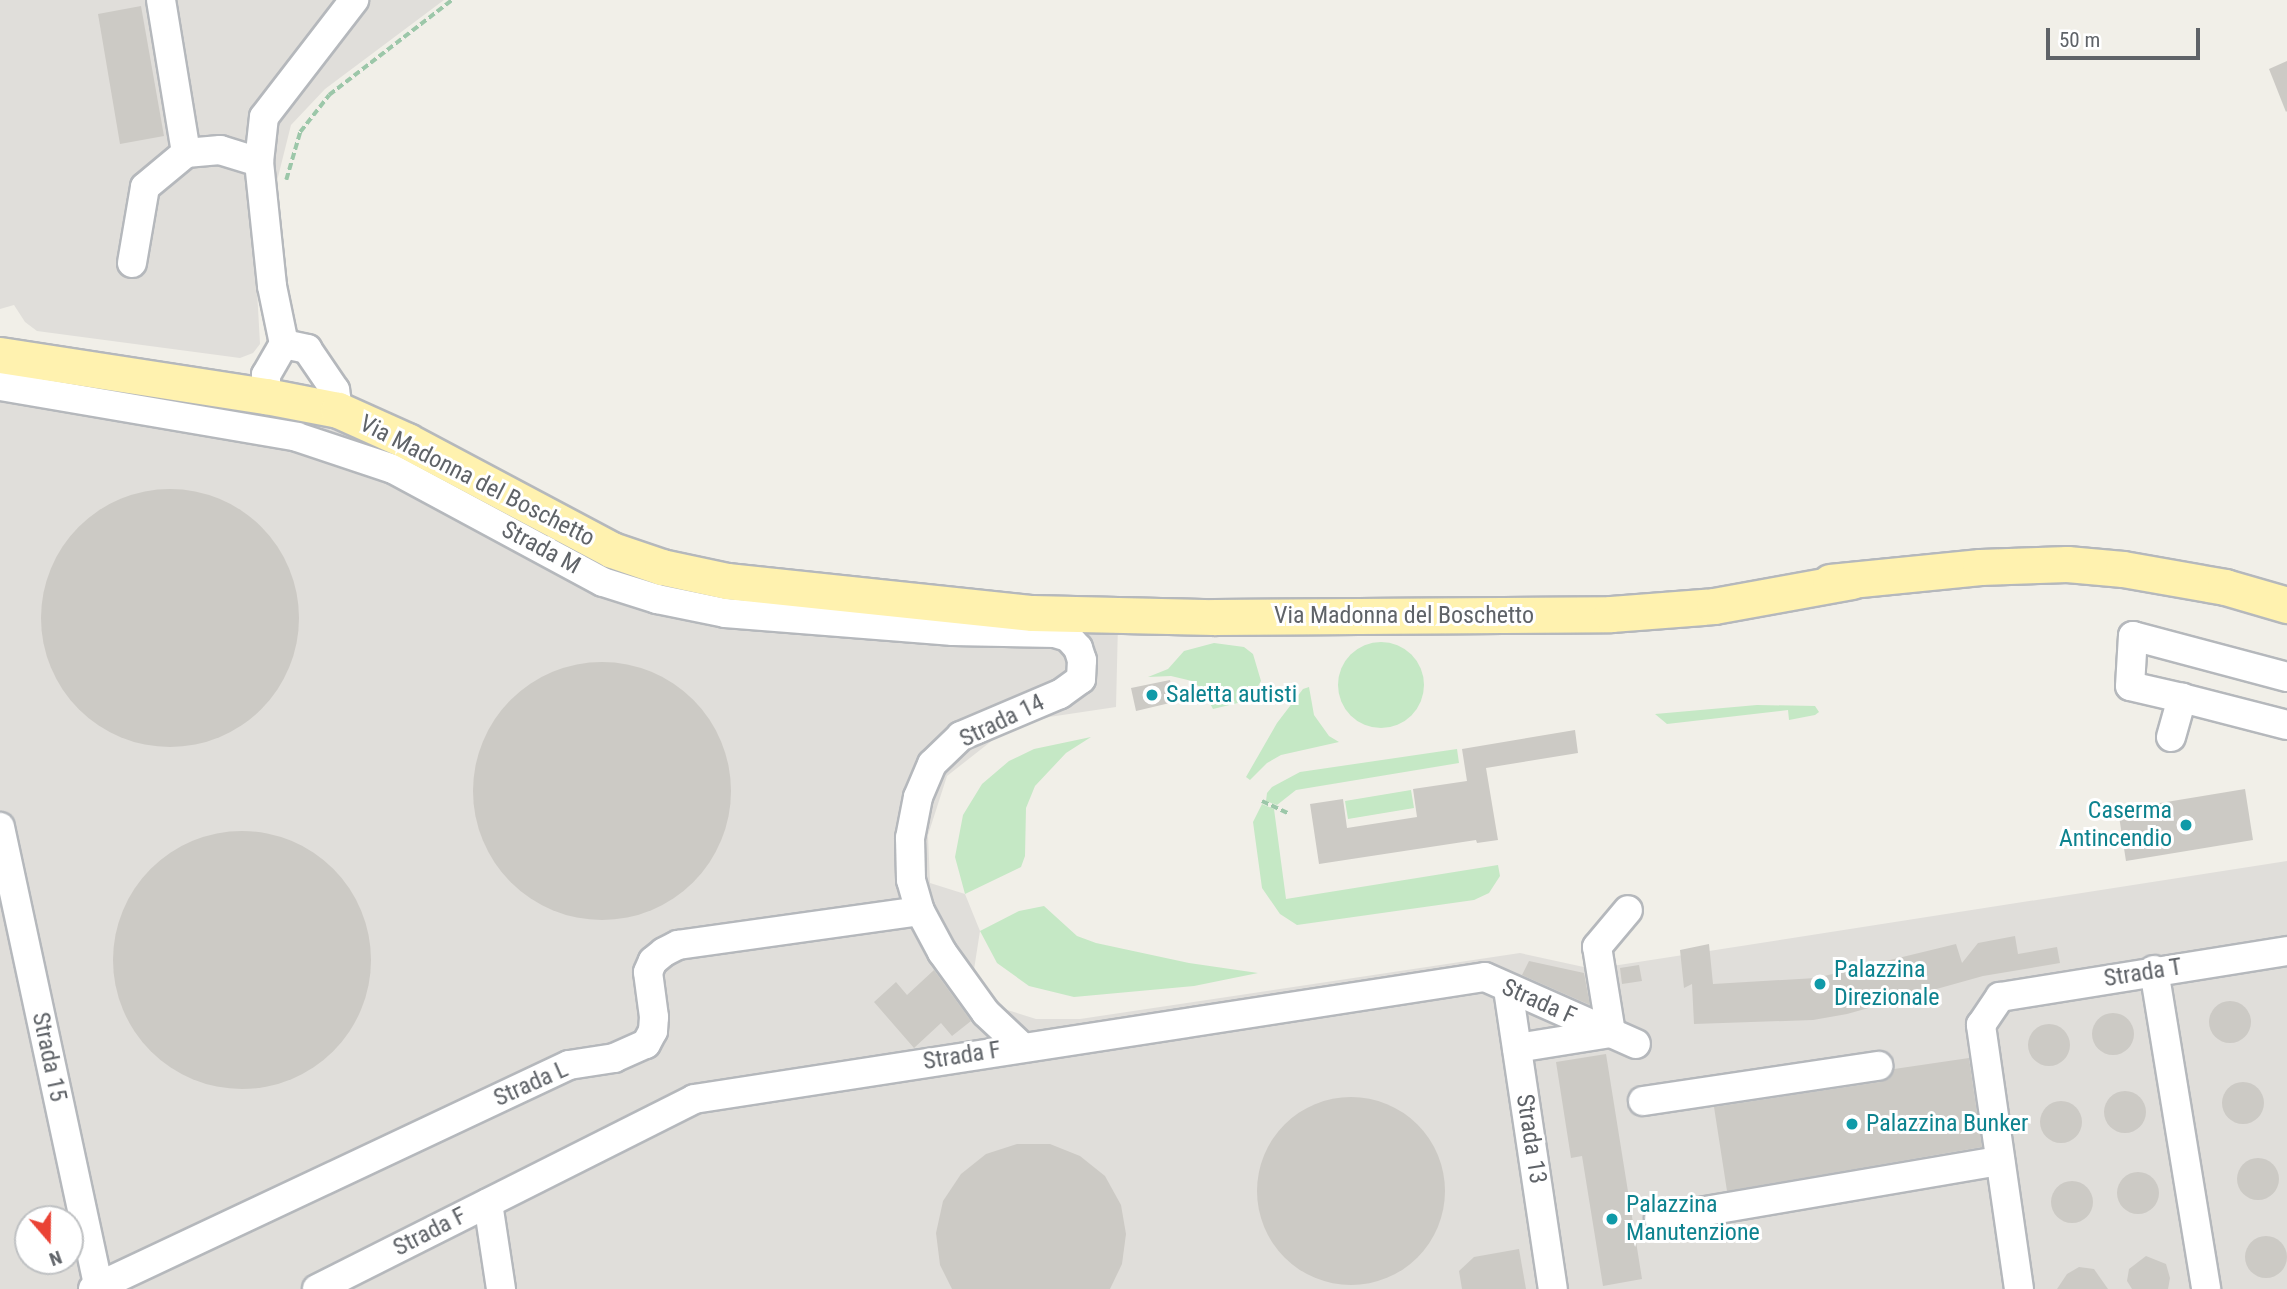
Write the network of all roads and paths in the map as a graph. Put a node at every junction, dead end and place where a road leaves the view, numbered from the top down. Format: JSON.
{"nodes":[{"id":1,"x":161,"y":0,"type":"edge"},
{"id":2,"x":354,"y":0,"type":"edge"},
{"id":3,"x":452,"y":0,"type":"edge"},
{"id":4,"x":186,"y":153,"type":"junction"},
{"id":5,"x":259,"y":162,"type":"junction"},
{"id":6,"x":284,"y":187,"type":"dead end"},
{"id":7,"x":132,"y":263,"type":"dead end"},
{"id":8,"x":284,"y":344,"type":"junction"},
{"id":9,"x":0,"y":355,"type":"edge"},
{"id":10,"x":0,"y":386,"type":"edge"},
{"id":11,"x":266,"y":396,"type":"junction"},
{"id":12,"x":338,"y":410,"type":"junction"},
{"id":13,"x":2287,"y":606,"type":"edge"},
{"id":14,"x":1055,"y":633,"type":"joint"},
{"id":15,"x":2287,"y":677,"type":"edge"},
{"id":16,"x":2182,"y":698,"type":"junction"},
{"id":17,"x":2287,"y":725,"type":"edge"},
{"id":18,"x":2171,"y":737,"type":"dead end"},
{"id":19,"x":1262,"y":801,"type":"dead end"},
{"id":20,"x":1290,"y":814,"type":"dead end"},
{"id":21,"x":0,"y":827,"type":"edge"},
{"id":22,"x":1628,"y":910,"type":"dead end"},
{"id":23,"x":920,"y":911,"type":"junction"},
{"id":24,"x":2287,"y":951,"type":"edge"},
{"id":25,"x":2154,"y":970,"type":"junction"},
{"id":26,"x":1508,"y":989,"type":"junction"},
{"id":27,"x":1623,"y":1038,"type":"junction"},
{"id":28,"x":1021,"y":1046,"type":"junction"},
{"id":29,"x":1517,"y":1048,"type":"junction"},
{"id":30,"x":1878,"y":1066,"type":"dead end"},
{"id":31,"x":1643,"y":1101,"type":"dead end"},
{"id":32,"x":2000,"y":1161,"type":"junction"},
{"id":33,"x":488,"y":1203,"type":"junction"},
{"id":34,"x":1659,"y":1219,"type":"dead end"},
{"id":35,"x":97,"y":1288,"type":"edge"},
{"id":36,"x":317,"y":1289,"type":"edge"},
{"id":37,"x":501,"y":1289,"type":"edge"},
{"id":38,"x":1553,"y":1289,"type":"edge"},
{"id":39,"x":2019,"y":1289,"type":"edge"},
{"id":40,"x":2206,"y":1289,"type":"edge"}],
"edges":[{"from":1,"to":4,"type":"lane"},
{"from":2,"to":5,"type":"lane"},
{"from":3,"to":6,"type":"path"},
{"from":4,"to":5,"type":"lane"},
{"from":4,"to":7,"type":"lane"},
{"from":5,"to":8,"type":"lane"},
{"from":8,"to":11,"type":"lane"},
{"from":8,"to":12,"type":"lane"},
{"from":9,"to":11,"type":"main road","name":"Via Madonna del Boschetto"},
{"from":10,"to":14,"type":"lane","name":"Strada M"},
{"from":11,"to":12,"type":"main road","name":"Via Madonna del Boschetto"},
{"from":12,"to":13,"type":"main road","name":"Via Madonna del Boschetto"},
{"from":14,"to":23,"type":"lane","name":"Strada 14"},
{"from":15,"to":16,"type":"lane"},
{"from":16,"to":17,"type":"lane"},
{"from":16,"to":18,"type":"lane"},
{"from":19,"to":20,"type":"path"},
{"from":21,"to":35,"type":"lane","name":"Strada 15"},
{"from":22,"to":27,"type":"lane"},
{"from":23,"to":28,"type":"lane","name":"Strada 14"},
{"from":23,"to":35,"type":"lane","name":"Strada L"},
{"from":24,"to":25,"type":"lane","name":"Strada T"},
{"from":25,"to":32,"type":"lane","name":"Strada T"},
{"from":25,"to":40,"type":"lane"},
{"from":26,"to":27,"type":"lane","name":"Strada F"},
{"from":26,"to":28,"type":"lane","name":"Strada F"},
{"from":26,"to":29,"type":"lane","name":"Strada 13"},
{"from":27,"to":29,"type":"lane"},
{"from":28,"to":33,"type":"lane","name":"Strada F"},
{"from":29,"to":38,"type":"lane","name":"Strada 13"},
{"from":30,"to":31,"type":"lane"},
{"from":32,"to":34,"type":"lane"},
{"from":32,"to":39,"type":"lane"},
{"from":33,"to":36,"type":"lane","name":"Strada F"},
{"from":33,"to":37,"type":"lane"}]}
